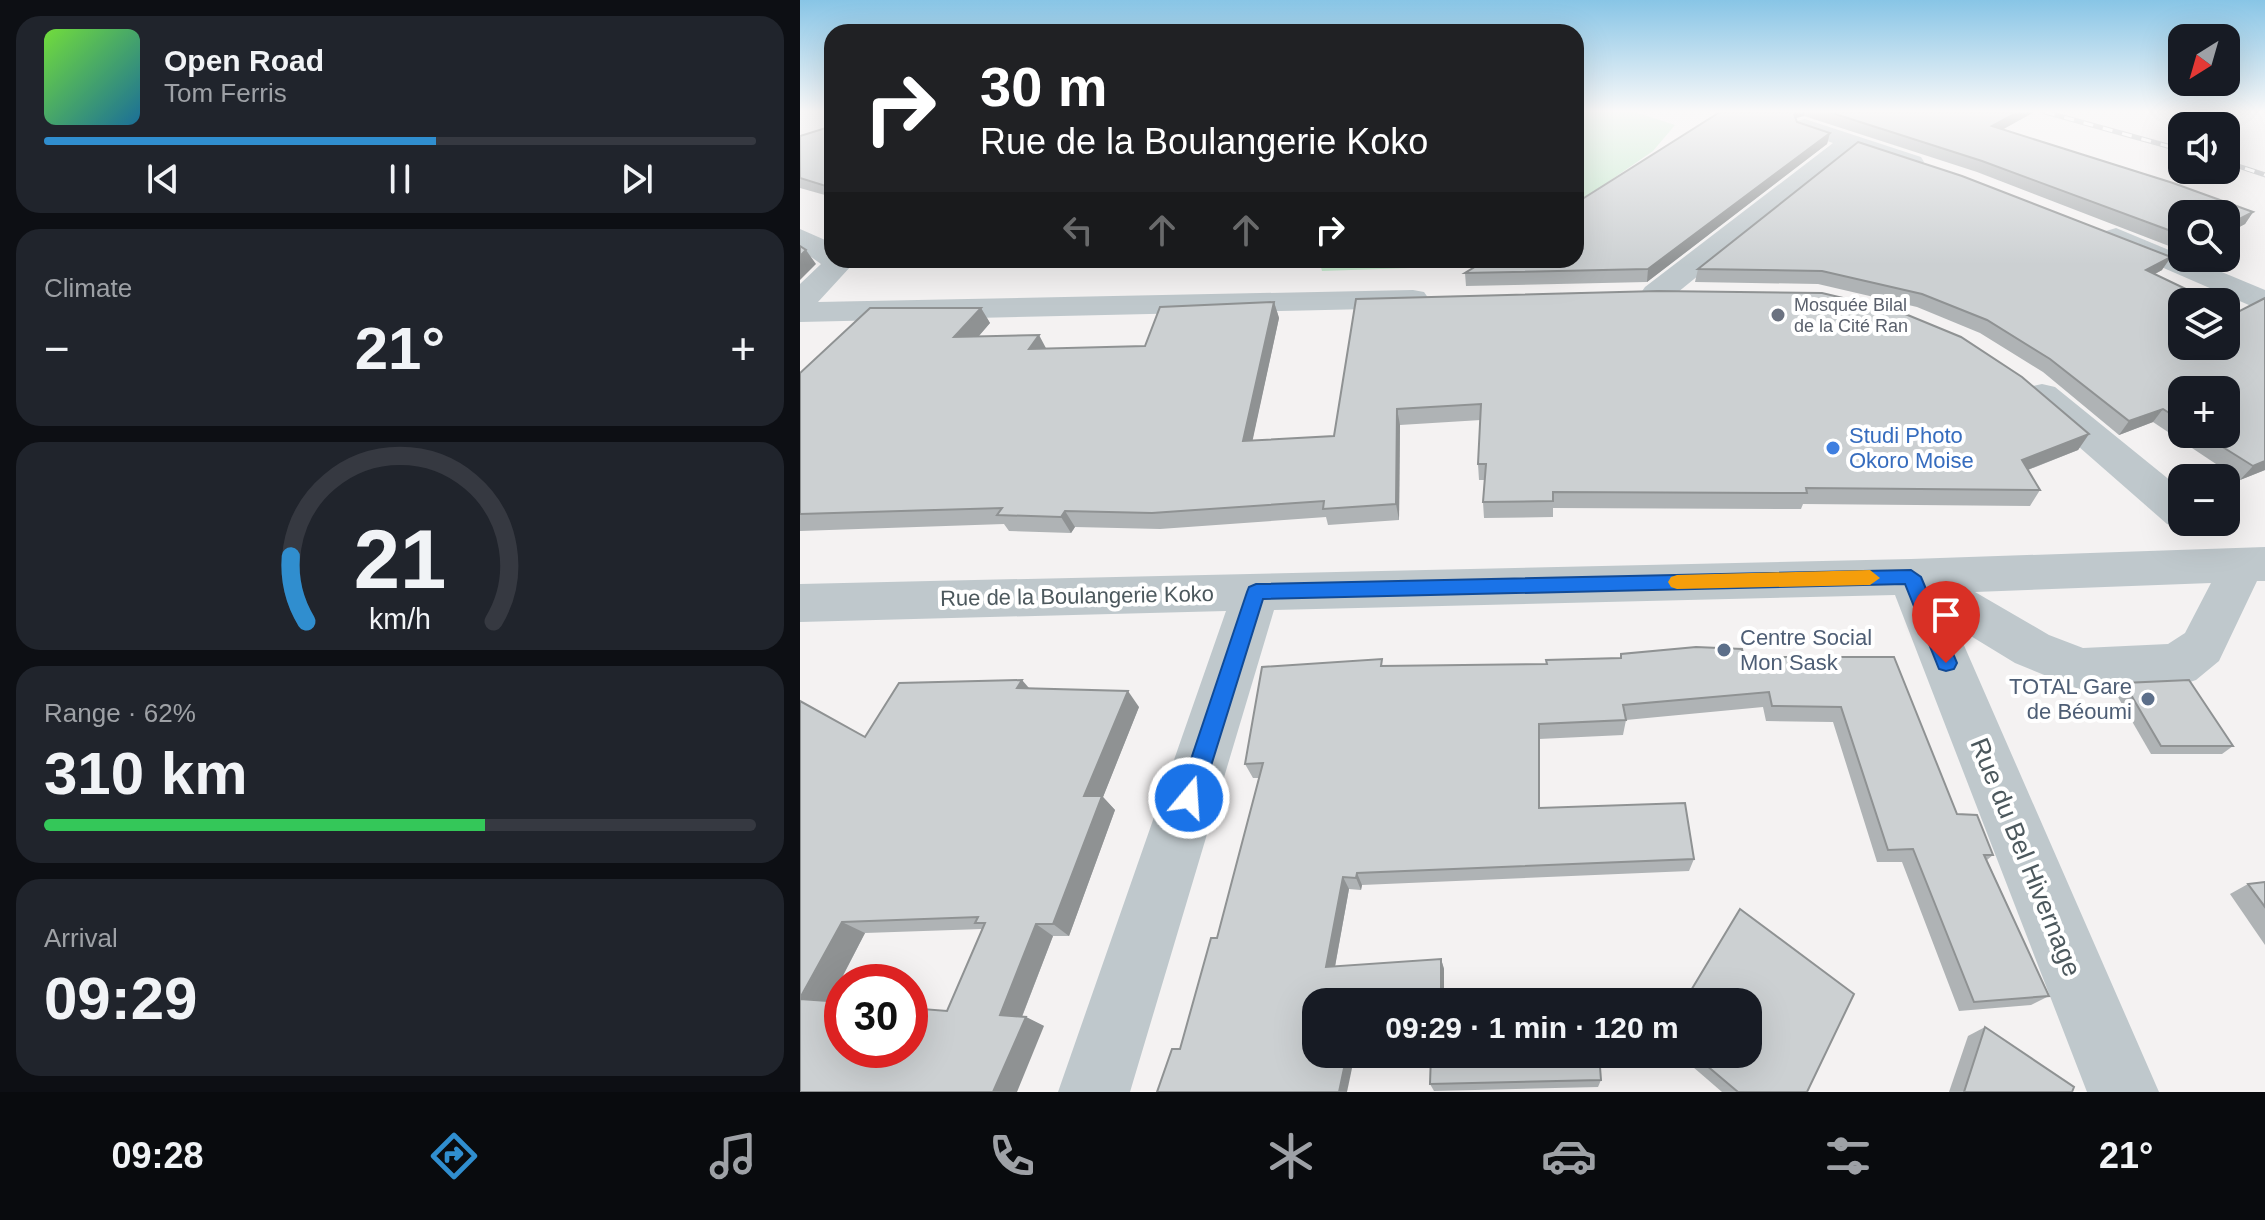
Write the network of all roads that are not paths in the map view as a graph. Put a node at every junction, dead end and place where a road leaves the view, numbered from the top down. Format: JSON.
{"nodes":[{"id":1,"x":1820,"y":163,"type":"edge"},
{"id":2,"x":1916,"y":163,"type":"edge"},
{"id":3,"x":1938,"y":170,"type":"edge"},
{"id":4,"x":2091,"y":227,"type":"edge"},
{"id":5,"x":800,"y":238,"type":"edge"},
{"id":6,"x":824,"y":252,"type":"edge"},
{"id":7,"x":834,"y":268,"type":"edge"},
{"id":8,"x":1700,"y":295,"type":"edge"},
{"id":9,"x":1449,"y":299,"type":"edge"},
{"id":10,"x":800,"y":302,"type":"edge"},
{"id":11,"x":2265,"y":302,"type":"edge"},
{"id":12,"x":857,"y":311,"type":"junction"},
{"id":13,"x":800,"y":312,"type":"edge"},
{"id":14,"x":800,"y":333,"type":"edge"},
{"id":15,"x":2016,"y":375,"type":"edge"},
{"id":16,"x":2168,"y":501,"type":"edge"},
{"id":17,"x":2212,"y":536,"type":"edge"},
{"id":18,"x":2258,"y":570,"type":"edge"},
{"id":19,"x":1911,"y":577,"type":"junction"},
{"id":20,"x":1256,"y":592,"type":"junction"},
{"id":21,"x":800,"y":603,"type":"edge"},
{"id":22,"x":1094,"y":1092,"type":"edge"},
{"id":23,"x":2123,"y":1092,"type":"edge"}],
"edges":[{"from":1,"to":8,"type":"street"},
{"from":2,"to":3,"type":"street"},
{"from":4,"to":11,"type":"street"},
{"from":5,"to":6,"type":"street"},
{"from":7,"to":10,"type":"street"},
{"from":9,"to":12,"type":"street"},
{"from":12,"to":13,"type":"street"},
{"from":12,"to":14,"type":"street"},
{"from":15,"to":16,"type":"street"},
{"from":17,"to":18,"type":"street"},
{"from":18,"to":19,"type":"street","name":"Rue de la Boulangerie Koko"},
{"from":18,"to":19,"type":"street"},
{"from":19,"to":20,"type":"street","name":"Rue de la Boulangerie Koko"},
{"from":19,"to":23,"type":"street","name":"Rue du Bel Hivernage"},
{"from":20,"to":21,"type":"street","name":"Rue de la Boulangerie Koko"},
{"from":20,"to":22,"type":"street"}]}
